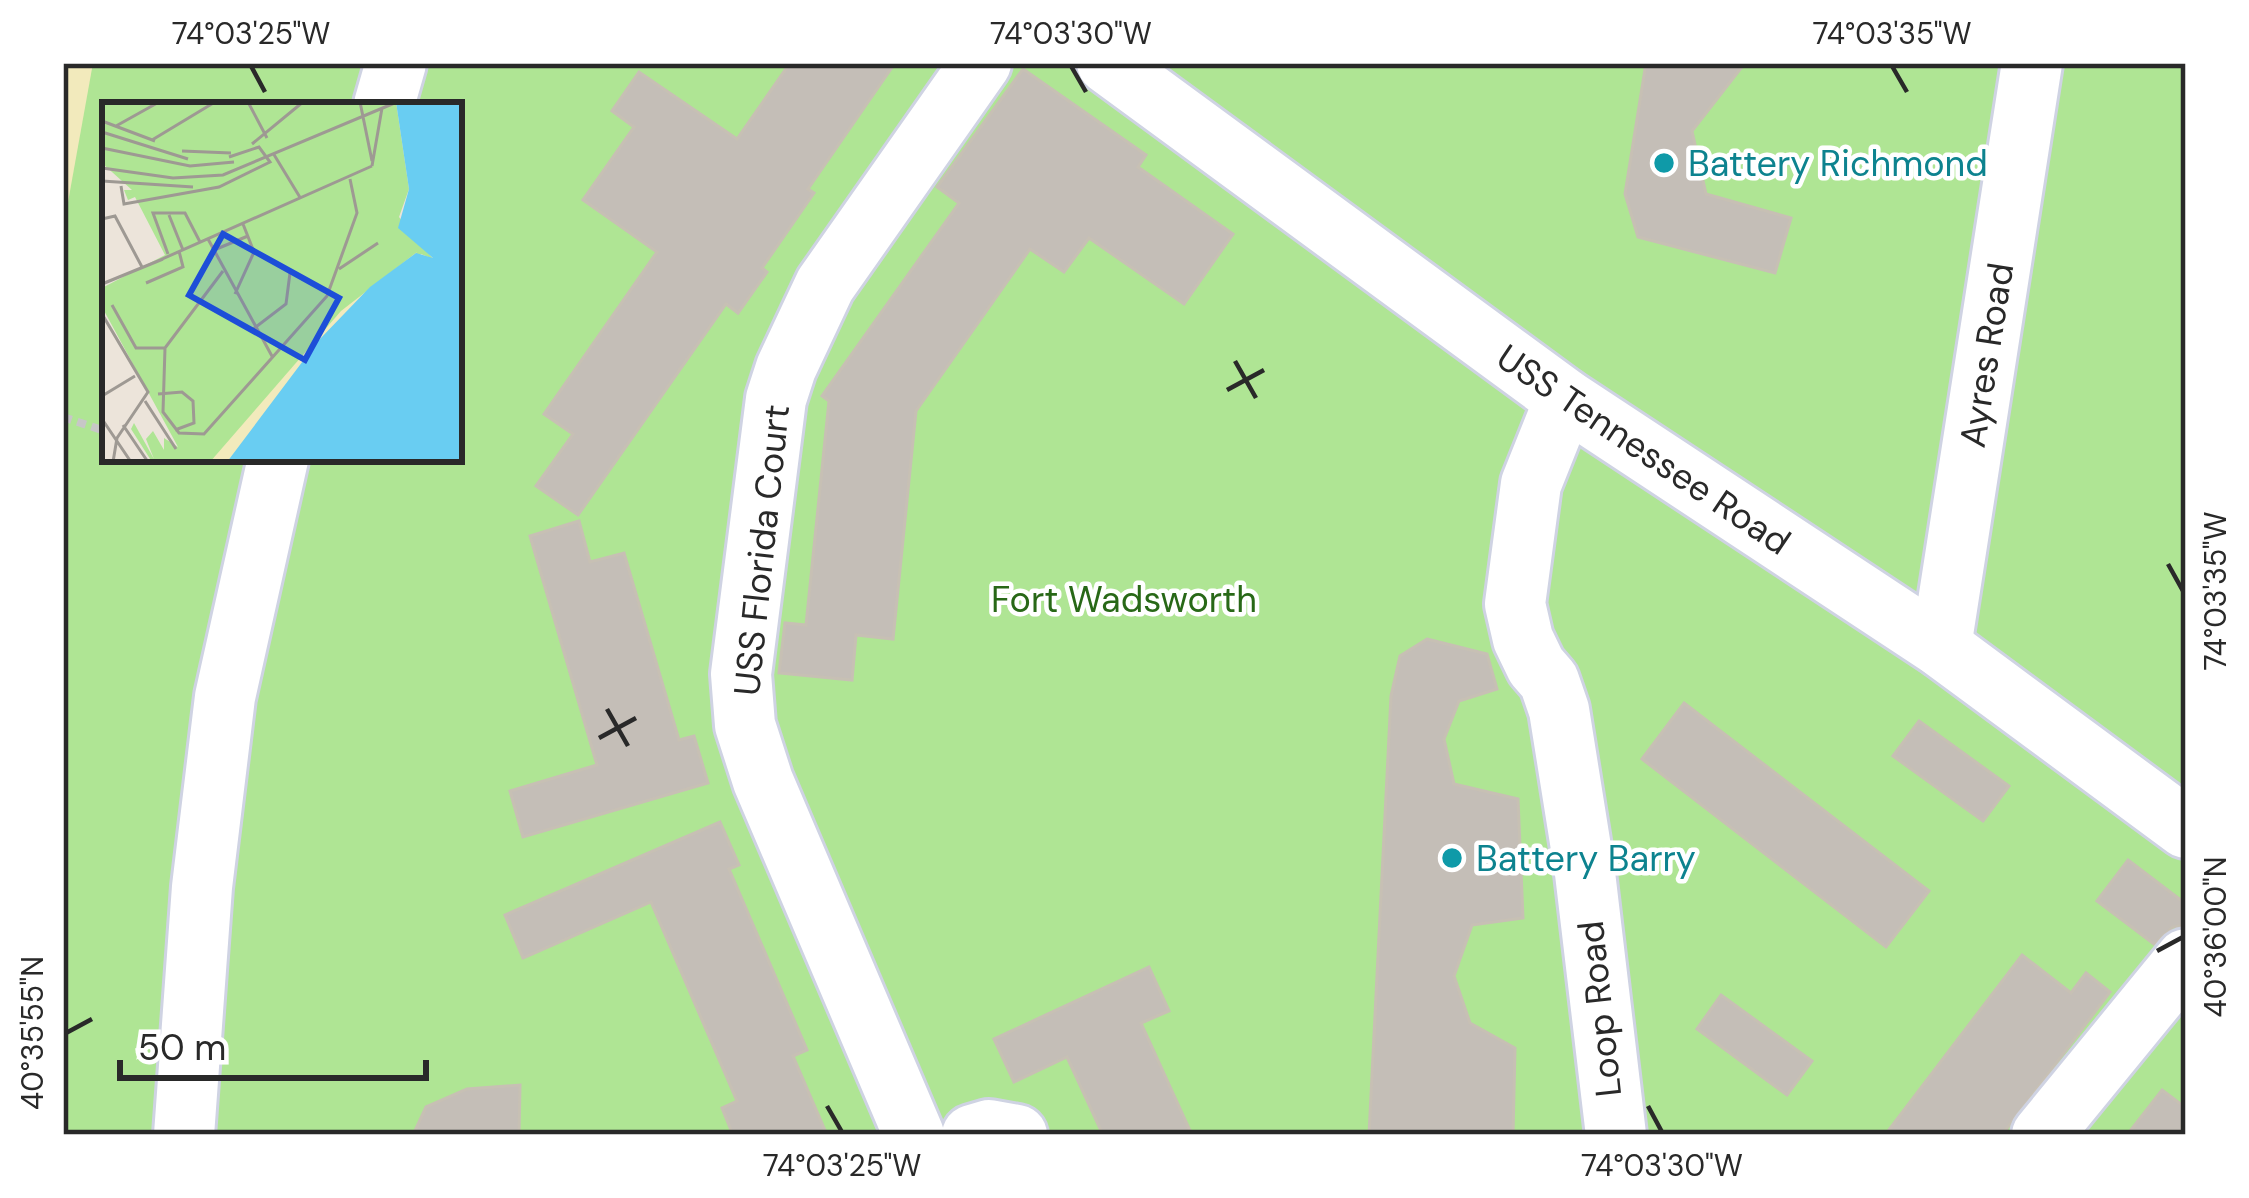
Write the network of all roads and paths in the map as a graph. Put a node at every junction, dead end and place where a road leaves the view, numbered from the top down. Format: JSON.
{"nodes":[{"id":1,"x":396,"y":63,"type":"edge"},
{"id":2,"x":981,"y":63,"type":"edge"},
{"id":3,"x":1107,"y":63,"type":"edge"},
{"id":4,"x":2032,"y":63,"type":"edge"},
{"id":5,"x":385,"y":102,"type":"edge"},
{"id":6,"x":1565,"y":399,"type":"junction"},
{"id":7,"x":63,"y":417,"type":"edge"},
{"id":8,"x":102,"y":429,"type":"edge"},
{"id":9,"x":277,"y":462,"type":"edge"},
{"id":10,"x":1941,"y":647,"type":"junction"},
{"id":11,"x":2186,"y":827,"type":"edge"},
{"id":12,"x":2186,"y":959,"type":"edge"},
{"id":13,"x":184,"y":1135,"type":"edge"},
{"id":14,"x":914,"y":1135,"type":"edge"},
{"id":15,"x":972,"y":1135,"type":"edge"},
{"id":16,"x":1016,"y":1135,"type":"edge"},
{"id":17,"x":1616,"y":1135,"type":"edge"},
{"id":18,"x":2042,"y":1135,"type":"edge"}],
"edges":[{"from":1,"to":5,"type":"street"},
{"from":2,"to":14,"type":"street","name":"USS Florida Court"},
{"from":3,"to":6,"type":"street","name":"USS Tennessee Road"},
{"from":4,"to":10,"type":"street","name":"Ayres Road"},
{"from":6,"to":10,"type":"street","name":"USS Tennessee Road"},
{"from":6,"to":17,"type":"street","name":"Loop Road"},
{"from":7,"to":8,"type":"path"},
{"from":9,"to":13,"type":"street"},
{"from":10,"to":11,"type":"street","name":"USS Tennessee Road"},
{"from":12,"to":18,"type":"street"},
{"from":15,"to":16,"type":"street"}]}
